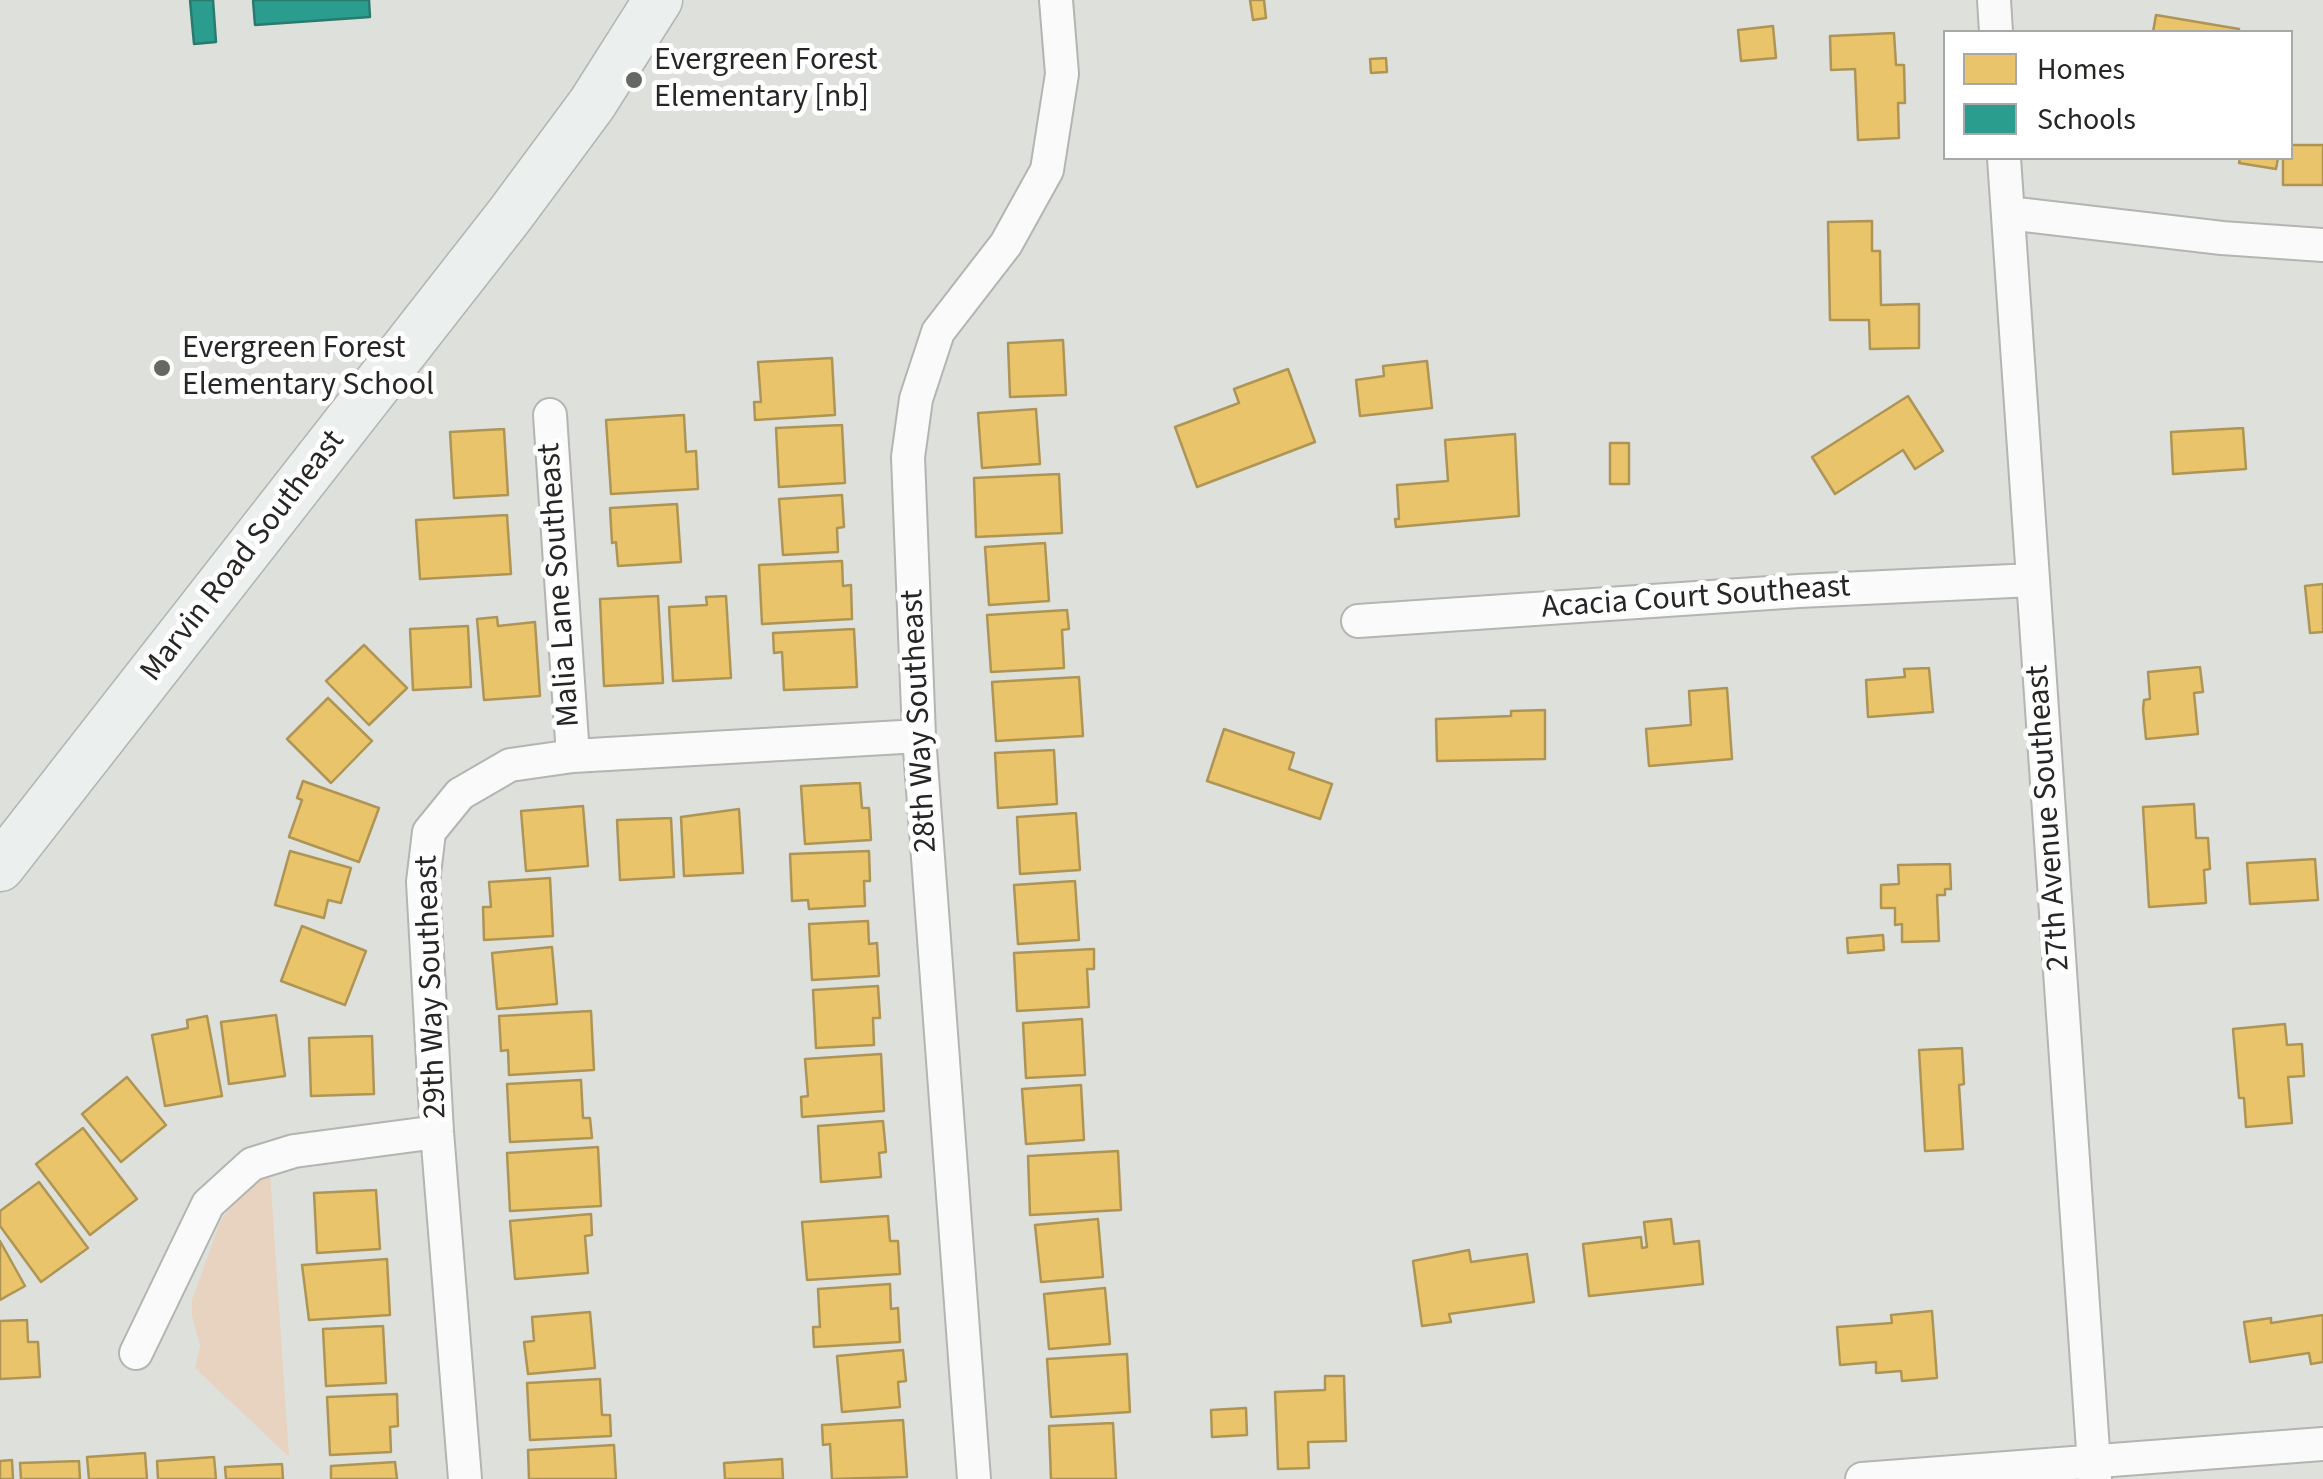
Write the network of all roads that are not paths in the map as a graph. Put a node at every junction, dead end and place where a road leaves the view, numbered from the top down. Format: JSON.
{"nodes":[{"id":1,"x":658,"y":0,"type":"edge"},
{"id":2,"x":1056,"y":0,"type":"edge"},
{"id":3,"x":1994,"y":0,"type":"edge"},
{"id":4,"x":1996,"y":30,"type":"edge"},
{"id":5,"x":2004,"y":160,"type":"edge"},
{"id":6,"x":2008,"y":213,"type":"junction"},
{"id":7,"x":2323,"y":245,"type":"edge"},
{"id":8,"x":550,"y":415,"type":"dead end"},
{"id":9,"x":2034,"y":580,"type":"junction"},
{"id":10,"x":1358,"y":621,"type":"dead end"},
{"id":11,"x":919,"y":736,"type":"junction"},
{"id":12,"x":573,"y":756,"type":"junction"},
{"id":13,"x":0,"y":868,"type":"edge"},
{"id":14,"x":437,"y":1132,"type":"junction"},
{"id":15,"x":136,"y":1353,"type":"dead end"},
{"id":16,"x":2323,"y":1444,"type":"edge"},
{"id":17,"x":2094,"y":1470,"type":"edge"},
{"id":18,"x":465,"y":1479,"type":"edge"},
{"id":19,"x":974,"y":1479,"type":"edge"},
{"id":20,"x":1862,"y":1479,"type":"edge"}],
"edges":[{"from":1,"to":13,"type":"street","name":"Marvin Road Southeast"},
{"from":2,"to":11,"type":"street","name":"28th Way Southeast"},
{"from":3,"to":4,"type":"street"},
{"from":5,"to":6,"type":"street","name":"27th Avenue Southeast"},
{"from":6,"to":7,"type":"street"},
{"from":6,"to":9,"type":"street","name":"27th Avenue Southeast"},
{"from":8,"to":12,"type":"street","name":"Malia Lane Southeast"},
{"from":9,"to":10,"type":"street","name":"Acacia Court Southeast"},
{"from":9,"to":17,"type":"street","name":"27th Avenue Southeast"},
{"from":11,"to":12,"type":"street","name":"29th Way Southeast"},
{"from":11,"to":19,"type":"street","name":"28th Way Southeast"},
{"from":12,"to":14,"type":"street","name":"29th Way Southeast"},
{"from":14,"to":15,"type":"street"},
{"from":14,"to":18,"type":"street","name":"29th Way Southeast"},
{"from":16,"to":17,"type":"street"},
{"from":17,"to":20,"type":"street"}]}
